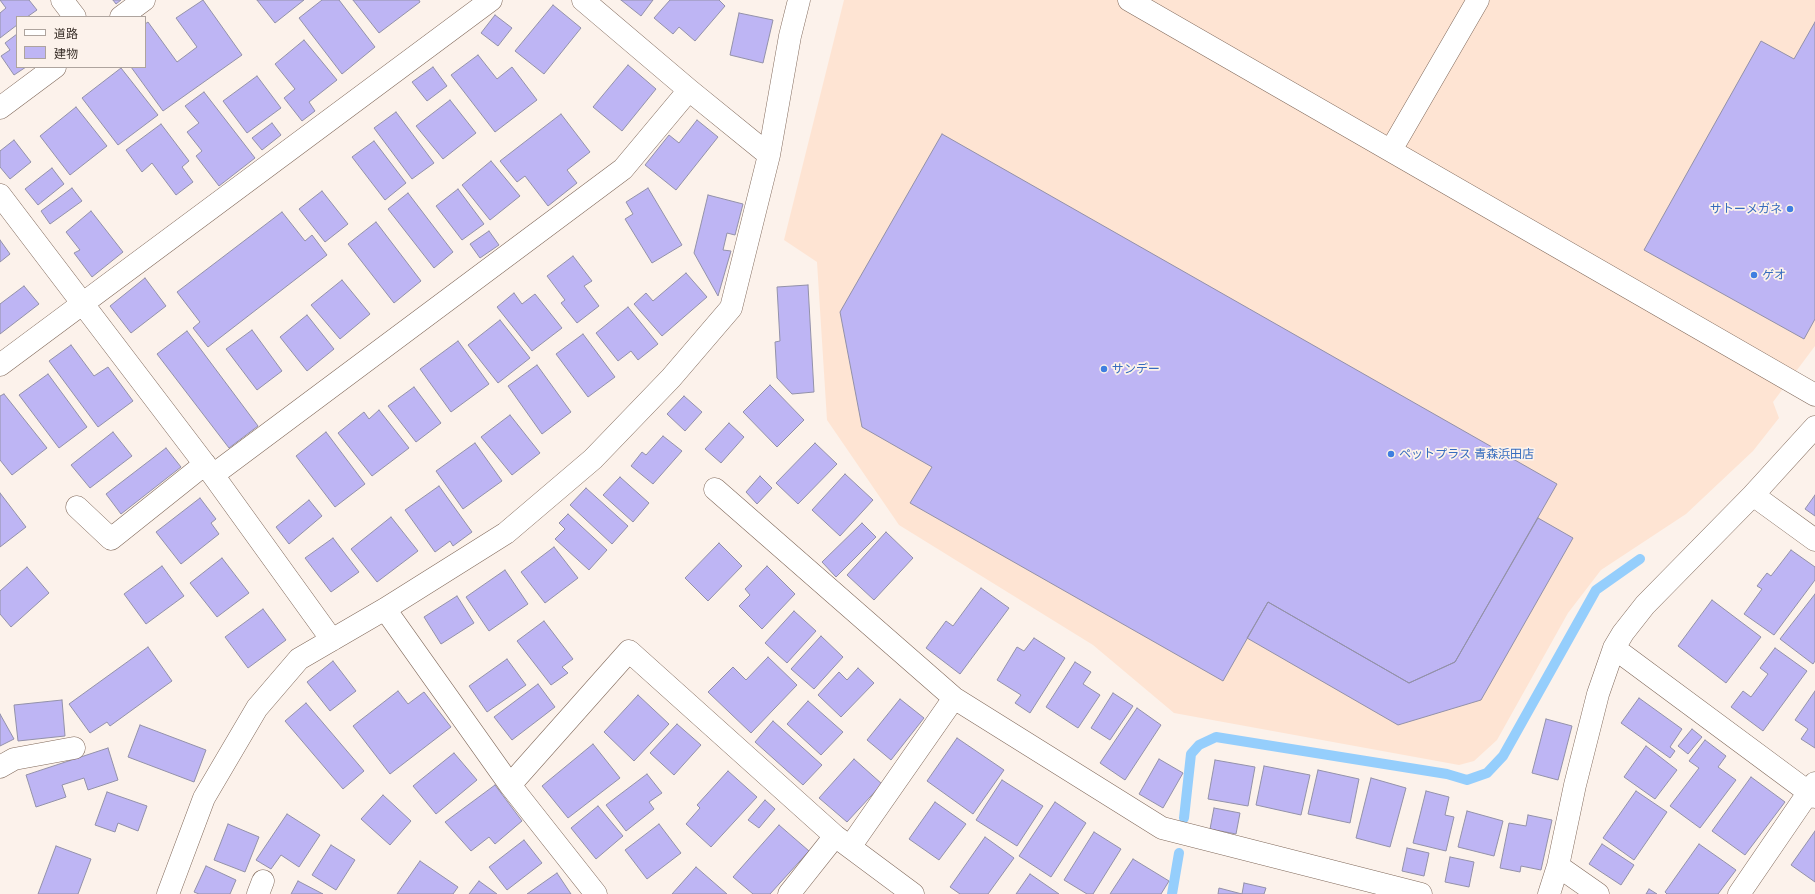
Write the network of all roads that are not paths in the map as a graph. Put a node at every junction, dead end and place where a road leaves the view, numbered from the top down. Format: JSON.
{"nodes":[{"id":1,"x":62,"y":0,"type":"edge"},
{"id":2,"x":144,"y":0,"type":"edge"},
{"id":3,"x":491,"y":0,"type":"edge"},
{"id":4,"x":583,"y":0,"type":"edge"},
{"id":5,"x":799,"y":0,"type":"edge"},
{"id":6,"x":1129,"y":0,"type":"edge"},
{"id":7,"x":1478,"y":0,"type":"edge"},
{"id":8,"x":74,"y":16,"type":"edge"},
{"id":9,"x":122,"y":16,"type":"edge"},
{"id":10,"x":54,"y":68,"type":"edge"},
{"id":11,"x":689,"y":90,"type":"junction"},
{"id":12,"x":0,"y":108,"type":"edge"},
{"id":13,"x":1391,"y":150,"type":"junction"},
{"id":14,"x":769,"y":155,"type":"junction"},
{"id":15,"x":0,"y":195,"type":"edge"},
{"id":16,"x":83,"y":303,"type":"junction"},
{"id":17,"x":0,"y":365,"type":"edge"},
{"id":18,"x":1815,"y":395,"type":"edge"},
{"id":19,"x":1815,"y":426,"type":"edge"},
{"id":20,"x":209,"y":470,"type":"junction"},
{"id":21,"x":715,"y":489,"type":"dead end"},
{"id":22,"x":1753,"y":495,"type":"junction"},
{"id":23,"x":77,"y":507,"type":"dead end"},
{"id":24,"x":1815,"y":540,"type":"edge"},
{"id":25,"x":385,"y":609,"type":"junction"},
{"id":26,"x":332,"y":640,"type":"junction"},
{"id":27,"x":1614,"y":648,"type":"junction"},
{"id":28,"x":954,"y":698,"type":"junction"},
{"id":29,"x":74,"y":748,"type":"dead end"},
{"id":30,"x":0,"y":767,"type":"edge"},
{"id":31,"x":510,"y":785,"type":"junction"},
{"id":32,"x":1813,"y":791,"type":"edge"},
{"id":33,"x":843,"y":842,"type":"junction"},
{"id":34,"x":1558,"y":866,"type":"junction"},
{"id":35,"x":168,"y":894,"type":"edge"},
{"id":36,"x":596,"y":894,"type":"edge"},
{"id":37,"x":789,"y":894,"type":"edge"},
{"id":38,"x":913,"y":894,"type":"edge"},
{"id":39,"x":1421,"y":894,"type":"edge"},
{"id":40,"x":1549,"y":894,"type":"edge"},
{"id":41,"x":1598,"y":894,"type":"edge"},
{"id":42,"x":1739,"y":894,"type":"edge"}],
"edges":[{"from":1,"to":8,"type":"street"},
{"from":2,"to":9,"type":"street"},
{"from":3,"to":16,"type":"street"},
{"from":4,"to":11,"type":"street"},
{"from":5,"to":14,"type":"street"},
{"from":6,"to":13,"type":"street"},
{"from":7,"to":13,"type":"street"},
{"from":10,"to":12,"type":"street"},
{"from":11,"to":14,"type":"street"},
{"from":11,"to":20,"type":"street"},
{"from":13,"to":18,"type":"street"},
{"from":14,"to":25,"type":"street"},
{"from":15,"to":16,"type":"street"},
{"from":16,"to":17,"type":"street"},
{"from":16,"to":20,"type":"street"},
{"from":19,"to":22,"type":"street"},
{"from":20,"to":23,"type":"street"},
{"from":20,"to":26,"type":"street"},
{"from":21,"to":28,"type":"street"},
{"from":22,"to":24,"type":"street"},
{"from":22,"to":27,"type":"street"},
{"from":25,"to":26,"type":"street"},
{"from":25,"to":31,"type":"street"},
{"from":26,"to":35,"type":"street"},
{"from":27,"to":32,"type":"street"},
{"from":27,"to":34,"type":"street"},
{"from":28,"to":33,"type":"street"},
{"from":28,"to":39,"type":"street"},
{"from":29,"to":30,"type":"street"},
{"from":31,"to":33,"type":"street"},
{"from":31,"to":36,"type":"street"},
{"from":32,"to":42,"type":"street"},
{"from":33,"to":37,"type":"street"},
{"from":33,"to":38,"type":"street"},
{"from":34,"to":40,"type":"street"},
{"from":34,"to":41,"type":"street"}]}
